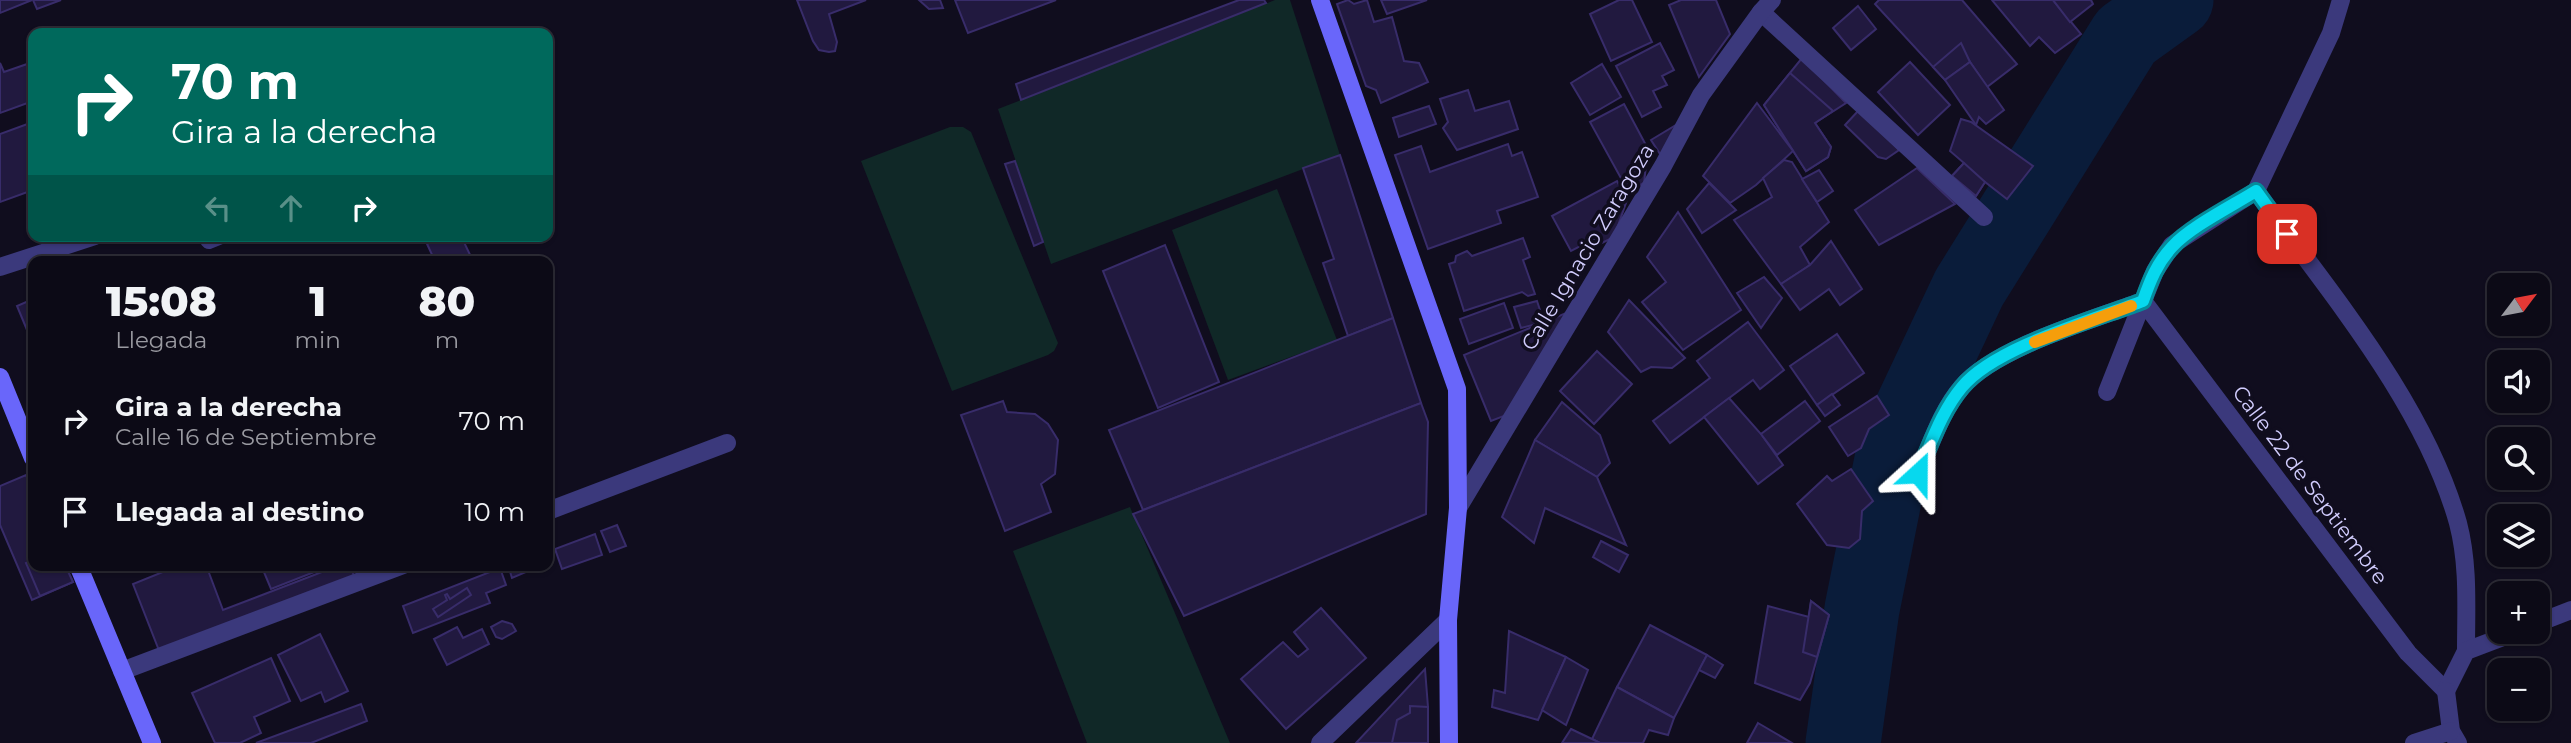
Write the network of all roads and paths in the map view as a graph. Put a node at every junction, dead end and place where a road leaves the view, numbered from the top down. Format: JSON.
{"nodes":[{"id":1,"x":1320,"y":0,"type":"edge"},
{"id":2,"x":2340,"y":0,"type":"edge"},
{"id":3,"x":1767,"y":6,"type":"edge"},
{"id":4,"x":2256,"y":191,"type":"junction"},
{"id":5,"x":1984,"y":217,"type":"dead end"},
{"id":6,"x":77,"y":242,"type":"edge"},
{"id":7,"x":34,"y":256,"type":"edge"},
{"id":8,"x":28,"y":258,"type":"edge"},
{"id":9,"x":0,"y":267,"type":"edge"},
{"id":10,"x":2143,"y":301,"type":"junction"},
{"id":11,"x":0,"y":377,"type":"edge"},
{"id":12,"x":2108,"y":392,"type":"dead end"},
{"id":13,"x":727,"y":443,"type":"dead end"},
{"id":14,"x":28,"y":445,"type":"edge"},
{"id":15,"x":1918,"y":473,"type":"dead end"},
{"id":16,"x":553,"y":508,"type":"edge"},
{"id":17,"x":1458,"y":508,"type":"junction"},
{"id":18,"x":80,"y":571,"type":"edge"},
{"id":19,"x":387,"y":571,"type":"edge"},
{"id":20,"x":2571,"y":610,"type":"edge"},
{"id":21,"x":2550,"y":618,"type":"edge"},
{"id":22,"x":1448,"y":620,"type":"junction"},
{"id":23,"x":2487,"y":643,"type":"edge"},
{"id":24,"x":2466,"y":651,"type":"junction"},
{"id":25,"x":122,"y":671,"type":"junction"},
{"id":26,"x":2446,"y":691,"type":"junction"},
{"id":27,"x":2454,"y":737,"type":"edge"},
{"id":28,"x":152,"y":743,"type":"edge"},
{"id":29,"x":1320,"y":743,"type":"edge"},
{"id":30,"x":1449,"y":743,"type":"edge"},
{"id":31,"x":2414,"y":743,"type":"edge"}],
"edges":[{"from":1,"to":17,"type":"main road"},
{"from":2,"to":4,"type":"street"},
{"from":3,"to":5,"type":"street","name":"Calle Ignacio Zaragoza"},
{"from":3,"to":17,"type":"street","name":"Calle Ignacio Zaragoza"},
{"from":4,"to":10,"type":"street"},
{"from":4,"to":24,"type":"street"},
{"from":6,"to":7,"type":"street"},
{"from":8,"to":9,"type":"street"},
{"from":10,"to":12,"type":"street"},
{"from":10,"to":15,"type":"street"},
{"from":10,"to":26,"type":"street","name":"Calle 22 de Septiembre"},
{"from":11,"to":14,"type":"main road"},
{"from":13,"to":16,"type":"street"},
{"from":17,"to":22,"type":"main road"},
{"from":18,"to":25,"type":"main road"},
{"from":19,"to":25,"type":"street"},
{"from":20,"to":21,"type":"street"},
{"from":22,"to":29,"type":"street"},
{"from":22,"to":30,"type":"main road"},
{"from":23,"to":24,"type":"street"},
{"from":24,"to":26,"type":"street"},
{"from":25,"to":28,"type":"main road"},
{"from":26,"to":27,"type":"street"},
{"from":27,"to":31,"type":"street"}]}
